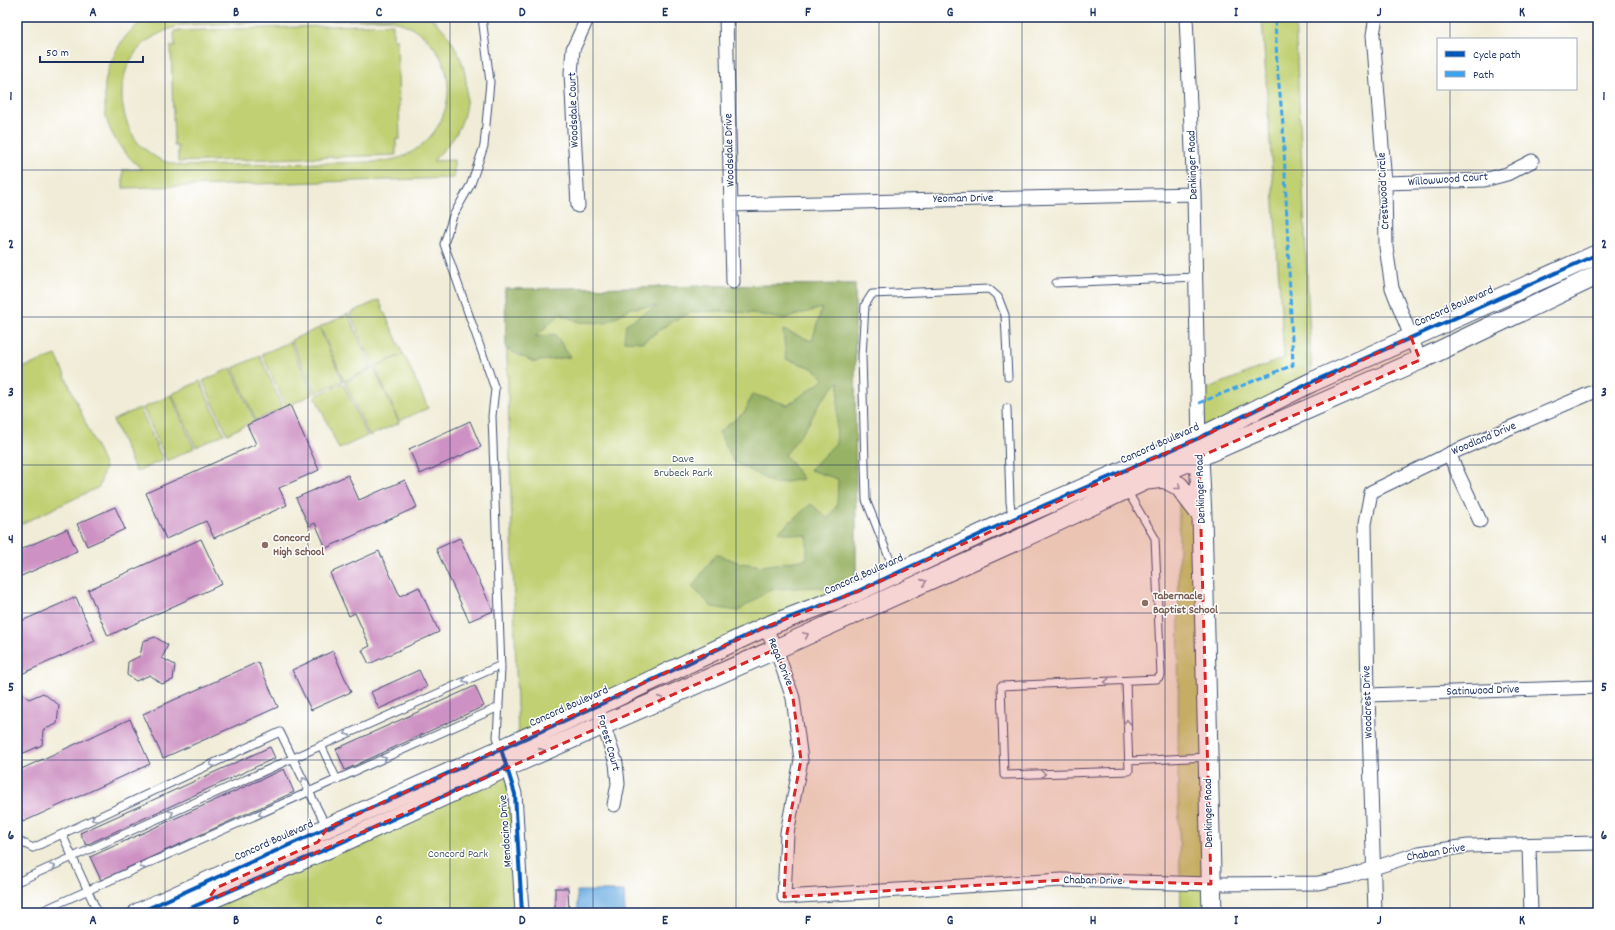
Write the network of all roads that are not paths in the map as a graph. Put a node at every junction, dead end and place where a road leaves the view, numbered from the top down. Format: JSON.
{"nodes":[{"id":1,"x":482,"y":17,"type":"edge"},
{"id":2,"x":588,"y":17,"type":"edge"},
{"id":3,"x":726,"y":17,"type":"edge"},
{"id":4,"x":1186,"y":17,"type":"edge"},
{"id":5,"x":1376,"y":17,"type":"edge"},
{"id":6,"x":1532,"y":161,"type":"dead end"},
{"id":7,"x":1385,"y":183,"type":"junction"},
{"id":8,"x":1194,"y":194,"type":"junction"},
{"id":9,"x":731,"y":205,"type":"junction"},
{"id":10,"x":578,"y":206,"type":"dead end"},
{"id":11,"x":1598,"y":254,"type":"edge"},
{"id":12,"x":1598,"y":275,"type":"edge"},
{"id":13,"x":1196,"y":278,"type":"junction"},
{"id":14,"x":733,"y":282,"type":"dead end"},
{"id":15,"x":1056,"y":283,"type":"dead end"},
{"id":16,"x":1411,"y":337,"type":"junction"},
{"id":17,"x":1420,"y":360,"type":"junction"},
{"id":18,"x":1008,"y":377,"type":"dead end"},
{"id":19,"x":1598,"y":390,"type":"edge"},
{"id":20,"x":1007,"y":408,"type":"dead end"},
{"id":21,"x":1199,"y":438,"type":"junction"},
{"id":22,"x":1449,"y":454,"type":"junction"},
{"id":23,"x":1199,"y":457,"type":"junction"},
{"id":24,"x":1144,"y":481,"type":"junction"},
{"id":25,"x":1126,"y":489,"type":"junction"},
{"id":26,"x":1371,"y":492,"type":"joint"},
{"id":27,"x":1202,"y":516,"type":"junction"},
{"id":28,"x":1013,"y":519,"type":"junction"},
{"id":29,"x":1480,"y":521,"type":"dead end"},
{"id":30,"x":897,"y":572,"type":"junction"},
{"id":31,"x":765,"y":627,"type":"junction"},
{"id":32,"x":776,"y":649,"type":"junction"},
{"id":33,"x":501,"y":665,"type":"junction"},
{"id":34,"x":1126,"y":681,"type":"junction"},
{"id":35,"x":1598,"y":687,"type":"edge"},
{"id":36,"x":1368,"y":695,"type":"junction"},
{"id":37,"x":794,"y":698,"type":"joint"},
{"id":38,"x":597,"y":706,"type":"junction"},
{"id":39,"x":499,"y":707,"type":"junction"},
{"id":40,"x":603,"y":724,"type":"junction"},
{"id":41,"x":321,"y":745,"type":"junction"},
{"id":42,"x":501,"y":749,"type":"junction"},
{"id":43,"x":293,"y":757,"type":"junction"},
{"id":44,"x":1208,"y":757,"type":"junction"},
{"id":45,"x":1129,"y":761,"type":"junction"},
{"id":46,"x":507,"y":767,"type":"junction"},
{"id":47,"x":337,"y":780,"type":"junction"},
{"id":48,"x":310,"y":793,"type":"junction"},
{"id":49,"x":614,"y":805,"type":"dead end"},
{"id":50,"x":328,"y":828,"type":"junction"},
{"id":51,"x":62,"y":834,"type":"junction"},
{"id":52,"x":17,"y":840,"type":"edge"},
{"id":53,"x":1598,"y":843,"type":"edge"},
{"id":54,"x":1529,"y":846,"type":"junction"},
{"id":55,"x":73,"y":859,"type":"junction"},
{"id":56,"x":1374,"y":868,"type":"junction"},
{"id":57,"x":17,"y":882,"type":"edge"},
{"id":58,"x":1211,"y":884,"type":"junction"},
{"id":59,"x":88,"y":890,"type":"junction"},
{"id":60,"x":207,"y":901,"type":"junction"},
{"id":61,"x":37,"y":913,"type":"edge"},
{"id":62,"x":98,"y":913,"type":"edge"},
{"id":63,"x":138,"y":913,"type":"edge"},
{"id":64,"x":179,"y":913,"type":"edge"},
{"id":65,"x":522,"y":913,"type":"edge"},
{"id":66,"x":1212,"y":913,"type":"edge"},
{"id":67,"x":1375,"y":913,"type":"edge"},
{"id":68,"x":1531,"y":913,"type":"edge"}],
"edges":[{"from":1,"to":33,"type":"lane"},
{"from":2,"to":10,"type":"street","name":"Woodsdale Court"},
{"from":3,"to":9,"type":"street","name":"Woodsdale Drive"},
{"from":4,"to":8,"type":"street","name":"Denkinger Road"},
{"from":5,"to":7,"type":"street","name":"Crestwood Circle"},
{"from":6,"to":7,"type":"street","name":"Willowwood Court"},
{"from":7,"to":16,"type":"street","name":"Crestwood Circle"},
{"from":8,"to":9,"type":"street","name":"Yeoman Drive"},
{"from":8,"to":13,"type":"street","name":"Denkinger Road"},
{"from":9,"to":14,"type":"street","name":"Woodsdale Drive"},
{"from":11,"to":16,"type":"street","name":"Concord Boulevard"},
{"from":12,"to":17,"type":"street"},
{"from":13,"to":15,"type":"lane"},
{"from":13,"to":21,"type":"street","name":"Denkinger Road"},
{"from":16,"to":17,"type":"street","name":"Crestwood Circle"},
{"from":16,"to":21,"type":"street","name":"Concord Boulevard"},
{"from":17,"to":23,"type":"street"},
{"from":18,"to":30,"type":"lane"},
{"from":19,"to":22,"type":"street","name":"Woodland Drive"},
{"from":20,"to":28,"type":"lane"},
{"from":21,"to":23,"type":"street","name":"Denkinger Road"},
{"from":21,"to":28,"type":"street","name":"Concord Boulevard"},
{"from":22,"to":26,"type":"street","name":"Woodland Drive"},
{"from":22,"to":29,"type":"street"},
{"from":23,"to":24,"type":"street"},
{"from":23,"to":27,"type":"street","name":"Denkinger Road"},
{"from":24,"to":25,"type":"street"},
{"from":24,"to":27,"type":"street","one_way":true},
{"from":32,"to":25,"type":"street","one_way":true},
{"from":25,"to":34,"type":"lane"},
{"from":26,"to":36,"type":"street","name":"Woodcrest Drive"},
{"from":27,"to":44,"type":"street","name":"Denkinger Road"},
{"from":28,"to":30,"type":"street","name":"Concord Boulevard"},
{"from":30,"to":31,"type":"street","name":"Concord Boulevard"},
{"from":31,"to":32,"type":"street","name":"Regal Drive"},
{"from":31,"to":38,"type":"street","name":"Concord Boulevard"},
{"from":32,"to":37,"type":"street","name":"Regal Drive"},
{"from":40,"to":32,"type":"street","one_way":true},
{"from":33,"to":39,"type":"lane"},
{"from":33,"to":41,"type":"lane","one_way":true},
{"from":45,"to":34,"type":"lane","one_way":true},
{"from":34,"to":45,"type":"lane","one_way":true},
{"from":35,"to":36,"type":"street","name":"Satinwood Drive"},
{"from":36,"to":56,"type":"street","name":"Woodcrest Drive"},
{"from":37,"to":58,"type":"street","name":"Chaban Drive"},
{"from":38,"to":40,"type":"street","name":"Forest Court"},
{"from":38,"to":42,"type":"street","name":"Concord Boulevard"},
{"from":39,"to":42,"type":"lane"},
{"from":47,"to":39,"type":"lane","one_way":true},
{"from":46,"to":40,"type":"street","one_way":true},
{"from":40,"to":49,"type":"street","name":"Forest Court"},
{"from":41,"to":43,"type":"lane"},
{"from":41,"to":47,"type":"lane"},
{"from":42,"to":46,"type":"street","name":"Mendocino Drive"},
{"from":42,"to":50,"type":"street","name":"Concord Boulevard"},
{"from":48,"to":43,"type":"lane","one_way":true},
{"from":43,"to":51,"type":"lane","one_way":true},
{"from":55,"to":43,"type":"lane","one_way":true},
{"from":44,"to":45,"type":"lane"},
{"from":44,"to":58,"type":"street","name":"Denkinger Road"},
{"from":46,"to":60,"type":"street"},
{"from":46,"to":65,"type":"street","name":"Mendocino Drive"},
{"from":47,"to":48,"type":"lane"},
{"from":48,"to":50,"type":"lane"},
{"from":48,"to":59,"type":"lane","one_way":true},
{"from":50,"to":60,"type":"street"},
{"from":50,"to":63,"type":"street","name":"Concord Boulevard"},
{"from":51,"to":52,"type":"lane"},
{"from":51,"to":55,"type":"lane"},
{"from":53,"to":54,"type":"street","name":"Chaban Drive"},
{"from":54,"to":56,"type":"street","name":"Chaban Drive"},
{"from":54,"to":68,"type":"street"},
{"from":57,"to":55,"type":"lane","one_way":true},
{"from":55,"to":59,"type":"lane"},
{"from":56,"to":58,"type":"street","name":"Chaban Drive"},
{"from":56,"to":67,"type":"street","name":"Woodcrest Drive"},
{"from":58,"to":66,"type":"street","name":"Denkinger Road"},
{"from":59,"to":61,"type":"lane"},
{"from":59,"to":62,"type":"lane"},
{"from":60,"to":64,"type":"street"}]}
